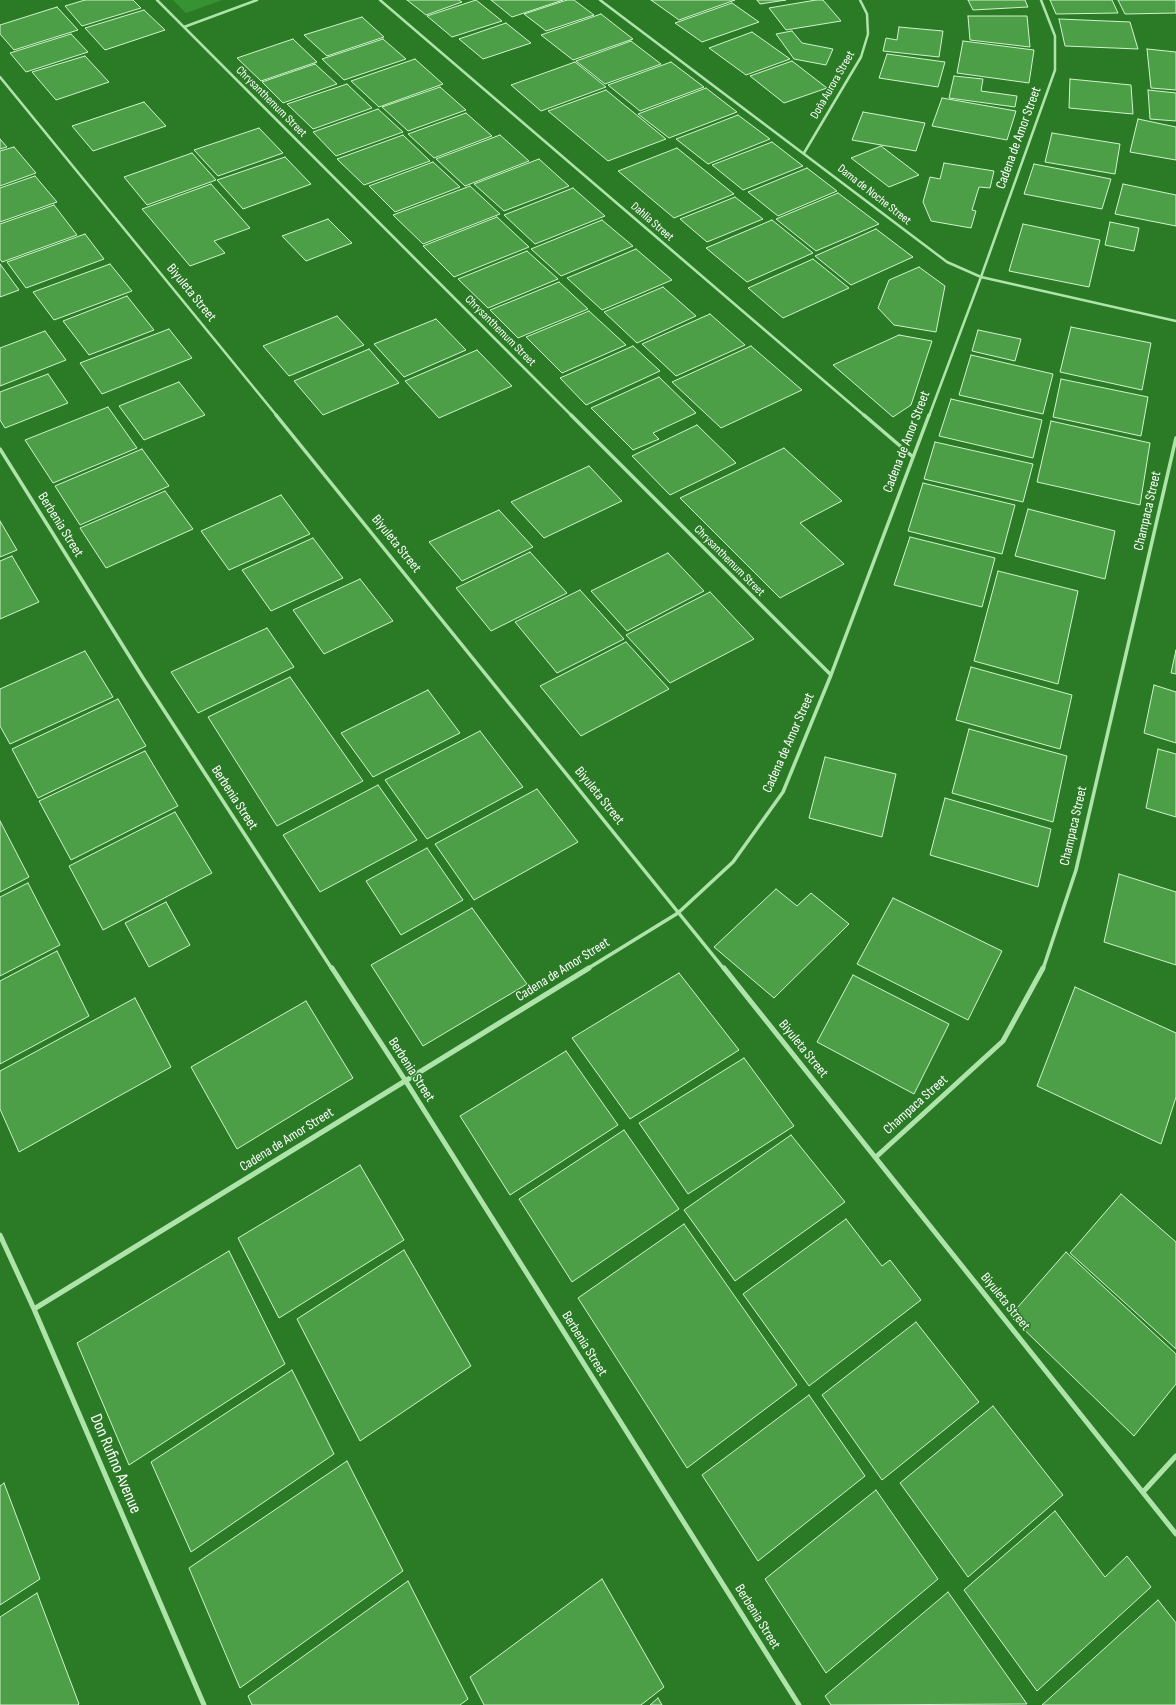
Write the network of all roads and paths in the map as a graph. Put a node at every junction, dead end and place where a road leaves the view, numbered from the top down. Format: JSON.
{"nodes":[{"id":1,"x":157,"y":0,"type":"edge"},
{"id":2,"x":257,"y":0,"type":"edge"},
{"id":3,"x":380,"y":0,"type":"edge"},
{"id":4,"x":600,"y":0,"type":"edge"},
{"id":5,"x":860,"y":0,"type":"edge"},
{"id":6,"x":1041,"y":0,"type":"edge"},
{"id":7,"x":184,"y":27,"type":"junction"},
{"id":8,"x":0,"y":77,"type":"edge"},
{"id":9,"x":804,"y":153,"type":"junction"},
{"id":10,"x":981,"y":277,"type":"junction"},
{"id":11,"x":1176,"y":322,"type":"edge"},
{"id":12,"x":1176,"y":438,"type":"edge"},
{"id":13,"x":0,"y":449,"type":"edge"},
{"id":14,"x":913,"y":457,"type":"junction"},
{"id":15,"x":831,"y":675,"type":"junction"},
{"id":16,"x":678,"y":913,"type":"junction"},
{"id":17,"x":405,"y":1080,"type":"junction"},
{"id":18,"x":876,"y":1157,"type":"junction"},
{"id":19,"x":0,"y":1235,"type":"edge"},
{"id":20,"x":34,"y":1309,"type":"junction"},
{"id":21,"x":1176,"y":1456,"type":"edge"},
{"id":22,"x":1143,"y":1492,"type":"junction"},
{"id":23,"x":1176,"y":1534,"type":"edge"},
{"id":24,"x":204,"y":1705,"type":"edge"},
{"id":25,"x":799,"y":1705,"type":"edge"}],
"edges":[{"from":1,"to":7,"type":"street","name":"Chrysanthemum Street"},
{"from":2,"to":7,"type":"street"},
{"from":3,"to":14,"type":"street","name":"Dahlia Street"},
{"from":4,"to":9,"type":"street","name":"Dama de Noche Street"},
{"from":5,"to":9,"type":"street","name":"Doña Aurora Street"},
{"from":6,"to":10,"type":"street","name":"Cadena de Amor Street"},
{"from":7,"to":15,"type":"street","name":"Chrysanthemum Street"},
{"from":8,"to":16,"type":"street","name":"Biyuleta Street"},
{"from":9,"to":10,"type":"street","name":"Dama de Noche Street"},
{"from":10,"to":11,"type":"street","name":"Dama de Noche Street"},
{"from":10,"to":14,"type":"street","name":"Cadena de Amor Street"},
{"from":12,"to":18,"type":"street","name":"Champaca Street"},
{"from":13,"to":17,"type":"street","name":"Berbenia Street"},
{"from":14,"to":15,"type":"street","name":"Cadena de Amor Street"},
{"from":15,"to":16,"type":"street","name":"Cadena de Amor Street"},
{"from":16,"to":17,"type":"street","name":"Cadena de Amor Street"},
{"from":16,"to":18,"type":"street","name":"Biyuleta Street"},
{"from":17,"to":20,"type":"street","name":"Cadena de Amor Street"},
{"from":17,"to":25,"type":"street","name":"Berbenia Street"},
{"from":18,"to":22,"type":"street","name":"Biyuleta Street"},
{"from":19,"to":20,"type":"street","name":"Don Rufino Avenue"},
{"from":20,"to":24,"type":"street","name":"Don Rufino Avenue"},
{"from":21,"to":22,"type":"street"},
{"from":22,"to":23,"type":"street","name":"Biyuleta Street"}]}
